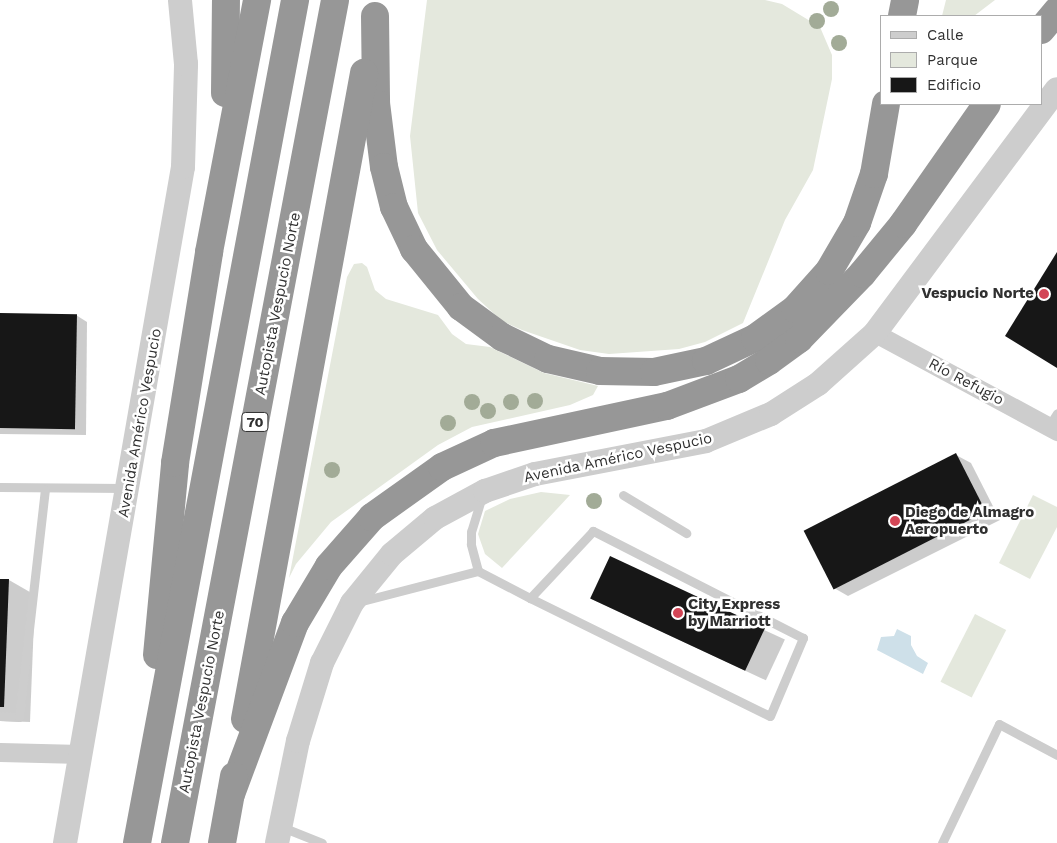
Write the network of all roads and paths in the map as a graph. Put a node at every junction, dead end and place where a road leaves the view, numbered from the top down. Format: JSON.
{"nodes":[{"id":1,"x":180,"y":0,"type":"edge"},
{"id":2,"x":226,"y":0,"type":"edge"},
{"id":3,"x":257,"y":0,"type":"edge"},
{"id":4,"x":295,"y":0,"type":"edge"},
{"id":5,"x":335,"y":0,"type":"edge"},
{"id":6,"x":905,"y":0,"type":"edge"},
{"id":7,"x":376,"y":8,"type":"edge"},
{"id":8,"x":1057,"y":11,"type":"edge"},
{"id":9,"x":902,"y":15,"type":"edge"},
{"id":10,"x":1042,"y":29,"type":"edge"},
{"id":11,"x":1057,"y":90,"type":"edge"},
{"id":12,"x":886,"y":105,"type":"edge"},
{"id":13,"x":986,"y":105,"type":"edge"},
{"id":14,"x":209,"y":252,"type":"junction"},
{"id":15,"x":875,"y":333,"type":"junction"},
{"id":16,"x":1054,"y":423,"type":"edge"},
{"id":17,"x":0,"y":487,"type":"edge"},
{"id":18,"x":129,"y":488,"type":"junction"},
{"id":19,"x":45,"y":489,"type":"junction"},
{"id":20,"x":485,"y":491,"type":"junction"},
{"id":21,"x":623,"y":495,"type":"dead end"},
{"id":22,"x":686,"y":533,"type":"dead end"},
{"id":23,"x":478,"y":571,"type":"junction"},
{"id":24,"x":530,"y":598,"type":"junction"},
{"id":25,"x":352,"y":604,"type":"junction"},
{"id":26,"x":0,"y":716,"type":"edge"},
{"id":27,"x":0,"y":752,"type":"edge"},
{"id":28,"x":81,"y":754,"type":"junction"},
{"id":29,"x":1057,"y":755,"type":"edge"},
{"id":30,"x":231,"y":794,"type":"junction"},
{"id":31,"x":145,"y":798,"type":"junction"},
{"id":32,"x":278,"y":835,"type":"edge"},
{"id":33,"x":65,"y":843,"type":"edge"},
{"id":34,"x":136,"y":843,"type":"edge"},
{"id":35,"x":175,"y":843,"type":"edge"},
{"id":36,"x":222,"y":843,"type":"edge"},
{"id":37,"x":322,"y":843,"type":"edge"},
{"id":38,"x":942,"y":843,"type":"edge"}],
"edges":[{"from":1,"to":18,"type":"street","name":"Avenida Américo Vespucio"},
{"from":2,"to":14,"type":"highway"},
{"from":3,"to":14,"type":"highway"},
{"from":4,"to":31,"type":"highway"},
{"from":5,"to":35,"type":"highway","name":"Autopista Vespucio Norte","number":"70"},
{"from":6,"to":9,"type":"highway"},
{"from":7,"to":12,"type":"highway"},
{"from":7,"to":30,"type":"highway"},
{"from":8,"to":10,"type":"highway"},
{"from":11,"to":15,"type":"street","name":"Avenida Américo Vespucio"},
{"from":13,"to":30,"type":"highway"},
{"from":14,"to":31,"type":"highway"},
{"from":15,"to":16,"type":"street","name":"Río Refugio"},
{"from":15,"to":20,"type":"street","name":"Avenida Américo Vespucio"},
{"from":17,"to":19,"type":"lane"},
{"from":18,"to":19,"type":"lane"},
{"from":18,"to":28,"type":"street","name":"Avenida Américo Vespucio"},
{"from":19,"to":26,"type":"lane"},
{"from":20,"to":23,"type":"lane"},
{"from":20,"to":25,"type":"street","name":"Avenida Américo Vespucio"},
{"from":21,"to":22,"type":"lane"},
{"from":23,"to":24,"type":"lane"},
{"from":23,"to":25,"type":"lane"},
{"from":24,"to":24,"type":"lane"},
{"from":25,"to":32,"type":"street","name":"Avenida Américo Vespucio"},
{"from":27,"to":28,"type":"street"},
{"from":28,"to":33,"type":"street","name":"Avenida Américo Vespucio"},
{"from":29,"to":38,"type":"lane"},
{"from":30,"to":36,"type":"highway"},
{"from":31,"to":34,"type":"highway"},
{"from":32,"to":37,"type":"lane"}]}
